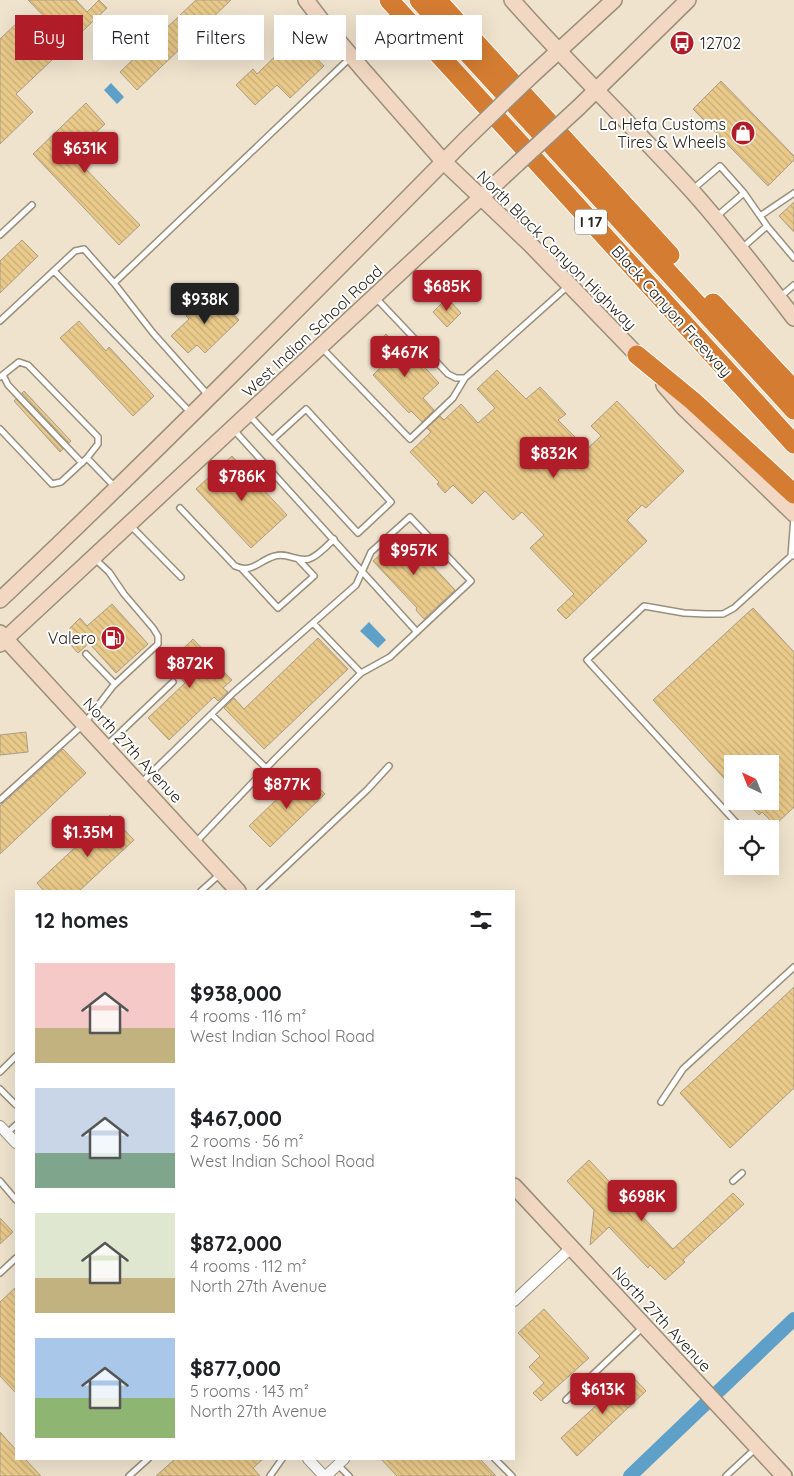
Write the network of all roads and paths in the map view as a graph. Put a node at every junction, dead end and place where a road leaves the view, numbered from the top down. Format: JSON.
{"nodes":[{"id":1,"x":306,"y":0,"type":"edge"},
{"id":2,"x":389,"y":0,"type":"edge"},
{"id":3,"x":419,"y":0,"type":"edge"},
{"id":4,"x":437,"y":0,"type":"edge"},
{"id":5,"x":512,"y":0,"type":"edge"},
{"id":6,"x":614,"y":0,"type":"edge"},
{"id":7,"x":688,"y":0,"type":"edge"},
{"id":8,"x":559,"y":51,"type":"junction"},
{"id":9,"x":351,"y":57,"type":"junction"},
{"id":10,"x":596,"y":91,"type":"junction"},
{"id":11,"x":443,"y":161,"type":"junction"},
{"id":12,"x":692,"y":191,"type":"junction"},
{"id":13,"x":744,"y":193,"type":"junction"},
{"id":14,"x":794,"y":193,"type":"edge"},
{"id":15,"x":481,"y":198,"type":"junction"},
{"id":16,"x":32,"y":205,"type":"dead end"},
{"id":17,"x":760,"y":216,"type":"junction"},
{"id":18,"x":715,"y":218,"type":"junction"},
{"id":19,"x":767,"y":226,"type":"junction"},
{"id":20,"x":0,"y":235,"type":"edge"},
{"id":21,"x":740,"y":249,"type":"junction"},
{"id":22,"x":794,"y":258,"type":"edge"},
{"id":23,"x":54,"y":271,"type":"junction"},
{"id":24,"x":114,"y":283,"type":"junction"},
{"id":25,"x":570,"y":285,"type":"junction"},
{"id":26,"x":794,"y":285,"type":"edge"},
{"id":27,"x":375,"y":297,"type":"junction"},
{"id":28,"x":778,"y":298,"type":"junction"},
{"id":29,"x":794,"y":318,"type":"edge"},
{"id":30,"x":0,"y":321,"type":"edge"},
{"id":31,"x":321,"y":347,"type":"junction"},
{"id":32,"x":637,"y":355,"type":"junction"},
{"id":33,"x":1,"y":376,"type":"edge"},
{"id":34,"x":465,"y":378,"type":"junction"},
{"id":35,"x":794,"y":390,"type":"edge"},
{"id":36,"x":210,"y":397,"type":"junction"},
{"id":37,"x":794,"y":410,"type":"edge"},
{"id":38,"x":192,"y":414,"type":"junction"},
{"id":39,"x":248,"y":414,"type":"junction"},
{"id":40,"x":0,"y":429,"type":"edge"},
{"id":41,"x":232,"y":429,"type":"junction"},
{"id":42,"x":272,"y":440,"type":"junction"},
{"id":43,"x":794,"y":444,"type":"edge"},
{"id":44,"x":87,"y":458,"type":"junction"},
{"id":45,"x":82,"y":463,"type":"junction"},
{"id":46,"x":117,"y":489,"type":"junction"},
{"id":47,"x":794,"y":494,"type":"edge"},
{"id":48,"x":180,"y":508,"type":"dead end"},
{"id":49,"x":794,"y":515,"type":"edge"},
{"id":50,"x":129,"y":524,"type":"junction"},
{"id":51,"x":334,"y":539,"type":"junction"},
{"id":52,"x":792,"y":556,"type":"edge"},
{"id":53,"x":94,"y":557,"type":"junction"},
{"id":54,"x":299,"y":560,"type":"junction"},
{"id":55,"x":242,"y":569,"type":"junction"},
{"id":56,"x":363,"y":571,"type":"junction"},
{"id":57,"x":181,"y":577,"type":"dead end"},
{"id":58,"x":0,"y":600,"type":"edge"},
{"id":59,"x":313,"y":623,"type":"junction"},
{"id":60,"x":417,"y":632,"type":"junction"},
{"id":61,"x":2,"y":639,"type":"edge"},
{"id":62,"x":86,"y":654,"type":"dead end"},
{"id":63,"x":361,"y":673,"type":"junction"},
{"id":64,"x":173,"y":682,"type":"dead end"},
{"id":65,"x":115,"y":684,"type":"junction"},
{"id":66,"x":212,"y":715,"type":"junction"},
{"id":67,"x":84,"y":724,"type":"junction"},
{"id":68,"x":106,"y":746,"type":"junction"},
{"id":69,"x":389,"y":766,"type":"dead end"},
{"id":70,"x":266,"y":768,"type":"junction"},
{"id":71,"x":140,"y":784,"type":"junction"},
{"id":72,"x":0,"y":800,"type":"edge"},
{"id":73,"x":734,"y":820,"type":"edge"},
{"id":74,"x":195,"y":844,"type":"junction"},
{"id":75,"x":222,"y":873,"type":"junction"},
{"id":76,"x":202,"y":890,"type":"edge"},
{"id":77,"x":237,"y":890,"type":"edge"},
{"id":78,"x":261,"y":890,"type":"edge"},
{"id":79,"x":794,"y":967,"type":"edge"},
{"id":80,"x":15,"y":1057,"type":"edge"},
{"id":81,"x":0,"y":1072,"type":"edge"},
{"id":82,"x":0,"y":1089,"type":"edge"},
{"id":83,"x":661,"y":1102,"type":"dead end"},
{"id":84,"x":15,"y":1104,"type":"edge"},
{"id":85,"x":4,"y":1130,"type":"edge"},
{"id":86,"x":15,"y":1142,"type":"edge"},
{"id":87,"x":742,"y":1172,"type":"dead end"},
{"id":88,"x":0,"y":1181,"type":"edge"},
{"id":89,"x":733,"y":1181,"type":"dead end"},
{"id":90,"x":515,"y":1187,"type":"edge"},
{"id":91,"x":15,"y":1199,"type":"edge"},
{"id":92,"x":572,"y":1247,"type":"junction"},
{"id":93,"x":15,"y":1259,"type":"edge"},
{"id":94,"x":0,"y":1273,"type":"edge"},
{"id":95,"x":515,"y":1300,"type":"edge"},
{"id":96,"x":644,"y":1326,"type":"junction"},
{"id":97,"x":566,"y":1400,"type":"dead end"},
{"id":98,"x":758,"y":1447,"type":"junction"},
{"id":99,"x":147,"y":1460,"type":"edge"},
{"id":100,"x":281,"y":1460,"type":"edge"},
{"id":101,"x":309,"y":1460,"type":"edge"},
{"id":102,"x":496,"y":1460,"type":"edge"},
{"id":103,"x":341,"y":1462,"type":"edge"},
{"id":104,"x":129,"y":1476,"type":"edge"},
{"id":105,"x":270,"y":1476,"type":"edge"},
{"id":106,"x":325,"y":1476,"type":"edge"},
{"id":107,"x":349,"y":1476,"type":"edge"},
{"id":108,"x":512,"y":1476,"type":"edge"},
{"id":109,"x":726,"y":1476,"type":"edge"},
{"id":110,"x":784,"y":1476,"type":"edge"}],
"edges":[{"from":1,"to":9,"type":"main road","name":"North Black Canyon Highway"},
{"from":2,"to":43,"type":"highway","name":"Black Canyon Freeway","number":"I 17"},
{"from":3,"to":37,"type":"highway"},
{"from":4,"to":35,"type":"highway","number":"I 17"},
{"from":5,"to":8,"type":"main road"},
{"from":6,"to":8,"type":"main road","name":"West Indian School Road"},
{"from":7,"to":10,"type":"main road","name":"West Indian School Road"},
{"from":8,"to":10,"type":"main road"},
{"from":8,"to":11,"type":"main road","name":"West Indian School Road","bridge":true},
{"from":9,"to":11,"type":"main road","name":"North Black Canyon Highway"},
{"from":9,"to":24,"type":"lane"},
{"from":10,"to":12,"type":"main road"},
{"from":10,"to":15,"type":"main road","name":"West Indian School Road","bridge":true},
{"from":11,"to":15,"type":"main road","name":"North Black Canyon Highway"},
{"from":11,"to":36,"type":"main road","name":"West Indian School Road"},
{"from":12,"to":13,"type":"lane"},
{"from":12,"to":18,"type":"main road"},
{"from":13,"to":17,"type":"lane"},
{"from":13,"to":18,"type":"lane"},
{"from":14,"to":17,"type":"lane"},
{"from":15,"to":25,"type":"main road","name":"North Black Canyon Highway"},
{"from":15,"to":27,"type":"main road","name":"West Indian School Road"},
{"from":16,"to":20,"type":"lane"},
{"from":17,"to":19,"type":"lane"},
{"from":18,"to":21,"type":"main road"},
{"from":19,"to":21,"type":"lane"},
{"from":19,"to":22,"type":"lane"},
{"from":21,"to":28,"type":"main road"},
{"from":23,"to":24,"type":"lane"},
{"from":23,"to":30,"type":"lane"},
{"from":23,"to":38,"type":"lane"},
{"from":24,"to":36,"type":"lane"},
{"from":25,"to":32,"type":"main road","name":"North Black Canyon Highway"},
{"from":25,"to":34,"type":"lane"},
{"from":26,"to":28,"type":"lane"},
{"from":27,"to":31,"type":"main road","name":"West Indian School Road"},
{"from":27,"to":34,"type":"lane"},
{"from":28,"to":29,"type":"main road"},
{"from":31,"to":34,"type":"lane"},
{"from":31,"to":39,"type":"main road","name":"West Indian School Road"},
{"from":32,"to":47,"type":"highway"},
{"from":32,"to":49,"type":"main road","name":"North Black Canyon Highway"},
{"from":33,"to":44,"type":"lane"},
{"from":33,"to":45,"type":"lane"},
{"from":36,"to":38,"type":"main road","name":"West Indian School Road"},
{"from":38,"to":46,"type":"main road","name":"West Indian School Road"},
{"from":39,"to":41,"type":"main road","name":"West Indian School Road"},
{"from":39,"to":42,"type":"lane"},
{"from":40,"to":45,"type":"lane"},
{"from":41,"to":50,"type":"main road","name":"West Indian School Road"},
{"from":41,"to":51,"type":"lane"},
{"from":42,"to":42,"type":"lane"},
{"from":44,"to":45,"type":"lane"},
{"from":44,"to":46,"type":"lane"},
{"from":46,"to":58,"type":"main road","name":"West Indian School Road"},
{"from":48,"to":55,"type":"lane"},
{"from":49,"to":52,"type":"lane"},
{"from":50,"to":53,"type":"main road","name":"West Indian School Road"},
{"from":50,"to":57,"type":"lane"},
{"from":51,"to":54,"type":"lane"},
{"from":51,"to":56,"type":"lane"},
{"from":52,"to":73,"type":"lane"},
{"from":53,"to":61,"type":"main road","name":"West Indian School Road"},
{"from":53,"to":65,"type":"lane"},
{"from":54,"to":55,"type":"lane"},
{"from":54,"to":55,"type":"lane"},
{"from":56,"to":59,"type":"lane"},
{"from":56,"to":60,"type":"lane"},
{"from":56,"to":60,"type":"lane"},
{"from":59,"to":63,"type":"lane"},
{"from":59,"to":66,"type":"lane"},
{"from":60,"to":63,"type":"lane"},
{"from":61,"to":67,"type":"main road","name":"North 27th Avenue"},
{"from":62,"to":65,"type":"lane"},
{"from":63,"to":70,"type":"lane"},
{"from":64,"to":68,"type":"lane"},
{"from":65,"to":67,"type":"lane"},
{"from":66,"to":70,"type":"lane"},
{"from":66,"to":71,"type":"lane"},
{"from":67,"to":68,"type":"main road","name":"North 27th Avenue"},
{"from":67,"to":72,"type":"lane"},
{"from":68,"to":71,"type":"main road","name":"North 27th Avenue"},
{"from":69,"to":78,"type":"lane"},
{"from":70,"to":74,"type":"lane"},
{"from":71,"to":74,"type":"main road","name":"North 27th Avenue"},
{"from":74,"to":75,"type":"main road","name":"North 27th Avenue"},
{"from":75,"to":76,"type":"lane"},
{"from":75,"to":77,"type":"main road","name":"North 27th Avenue"},
{"from":79,"to":83,"type":"lane"},
{"from":80,"to":81,"type":"lane"},
{"from":82,"to":84,"type":"lane"},
{"from":85,"to":86,"type":"street"},
{"from":87,"to":89,"type":"lane"},
{"from":88,"to":91,"type":"lane"},
{"from":90,"to":92,"type":"main road","name":"North 27th Avenue"},
{"from":92,"to":95,"type":"street"},
{"from":92,"to":96,"type":"main road","name":"North 27th Avenue"},
{"from":93,"to":94,"type":"lane"},
{"from":96,"to":97,"type":"lane"},
{"from":96,"to":98,"type":"main road","name":"North 27th Avenue"},
{"from":98,"to":109,"type":"lane"},
{"from":98,"to":110,"type":"main road","name":"North 27th Avenue"},
{"from":99,"to":104,"type":"lane"},
{"from":100,"to":105,"type":"lane"},
{"from":101,"to":106,"type":"street"},
{"from":102,"to":108,"type":"lane"},
{"from":103,"to":106,"type":"street"},
{"from":103,"to":107,"type":"lane"}]}
